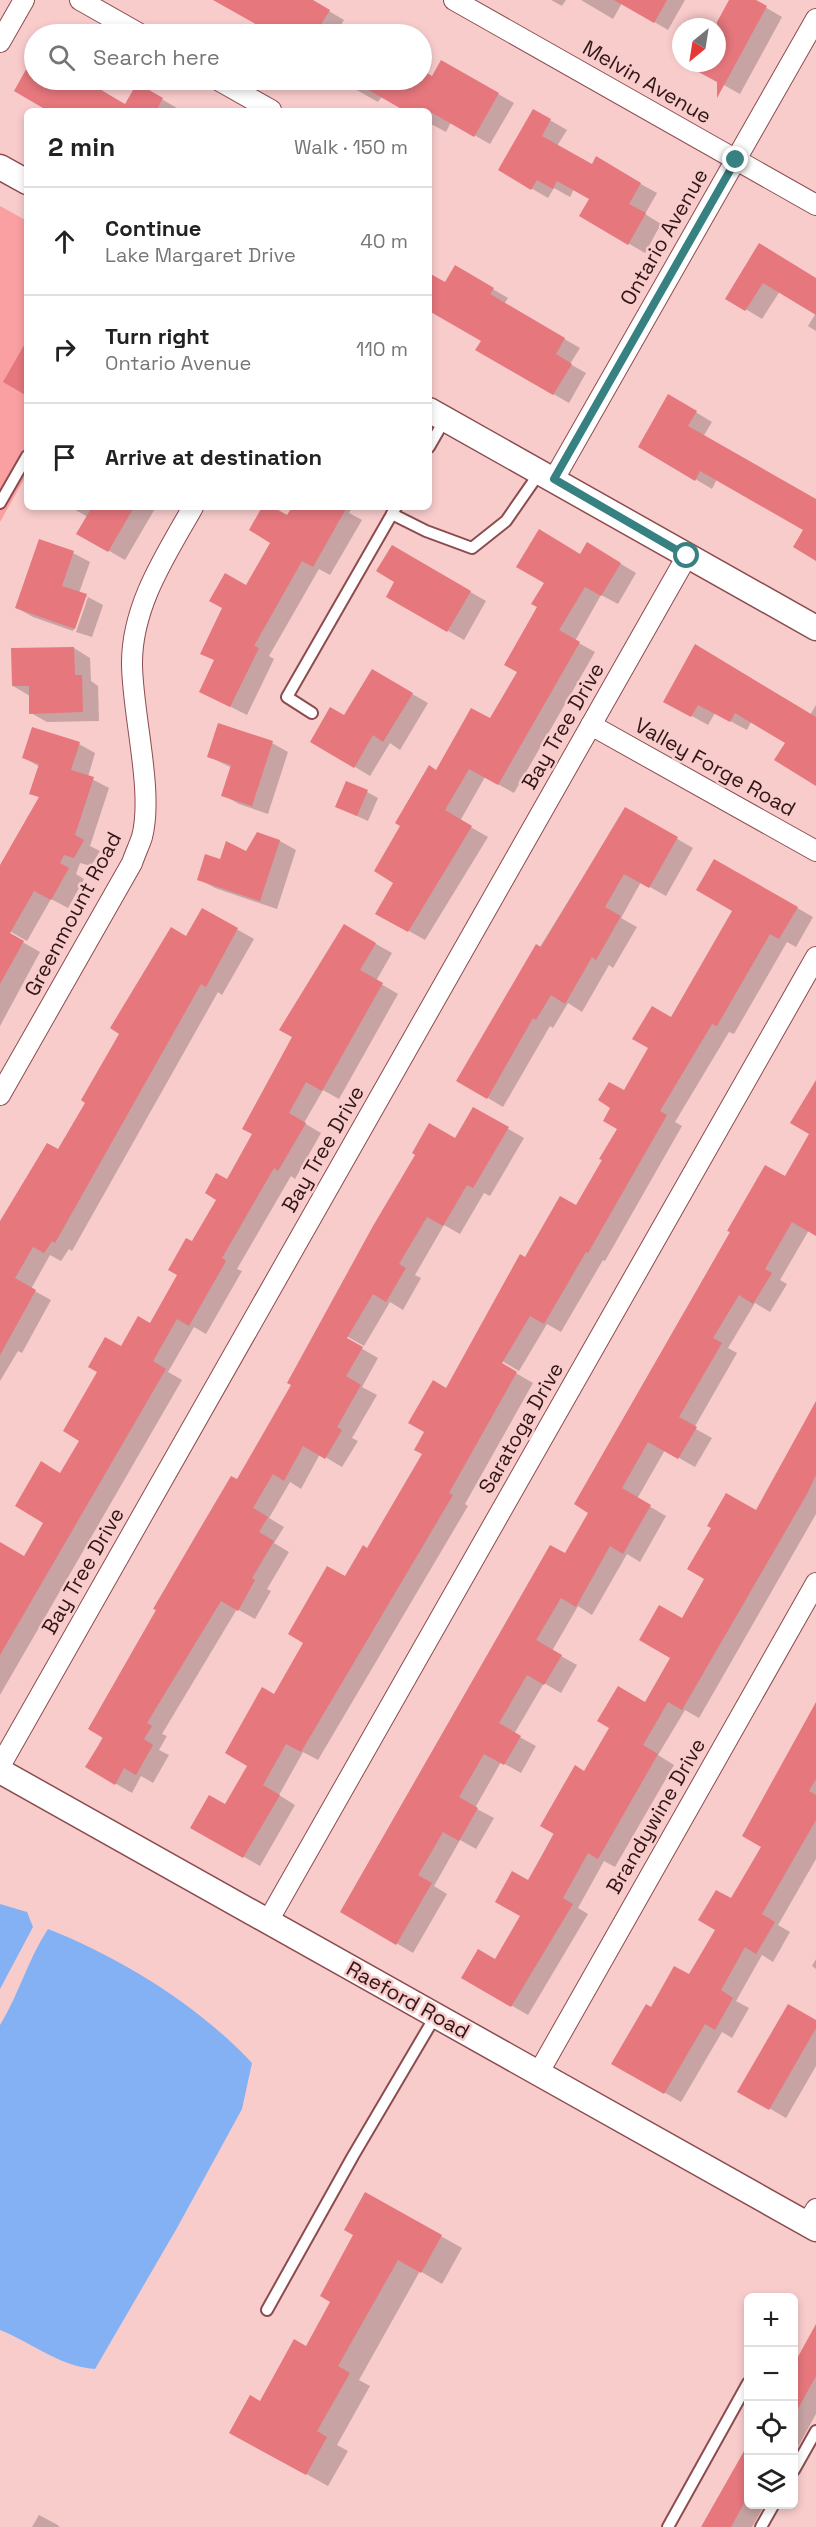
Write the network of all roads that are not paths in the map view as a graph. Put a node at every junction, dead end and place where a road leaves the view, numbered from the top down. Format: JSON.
{"nodes":[{"id":1,"x":24,"y":0,"type":"edge"},
{"id":2,"x":80,"y":0,"type":"edge"},
{"id":3,"x":454,"y":0,"type":"edge"},
{"id":4,"x":816,"y":19,"type":"edge"},
{"id":5,"x":122,"y":24,"type":"edge"},
{"id":6,"x":0,"y":42,"type":"edge"},
{"id":7,"x":236,"y":90,"type":"edge"},
{"id":8,"x":267,"y":108,"type":"edge"},
{"id":9,"x":736,"y":160,"type":"junction"},
{"id":10,"x":0,"y":167,"type":"edge"},
{"id":11,"x":24,"y":180,"type":"edge"},
{"id":12,"x":816,"y":205,"type":"edge"},
{"id":13,"x":437,"y":414,"type":"edge"},
{"id":14,"x":432,"y":435,"type":"edge"},
{"id":15,"x":24,"y":461,"type":"edge"},
{"id":16,"x":547,"y":476,"type":"junction"},
{"id":17,"x":0,"y":503,"type":"edge"},
{"id":18,"x":192,"y":510,"type":"edge"},
{"id":19,"x":394,"y":510,"type":"edge"},
{"id":20,"x":687,"y":556,"type":"junction"},
{"id":21,"x":816,"y":628,"type":"edge"},
{"id":22,"x":312,"y":713,"type":"dead end"},
{"id":23,"x":591,"y":725,"type":"junction"},
{"id":24,"x":816,"y":851,"type":"edge"},
{"id":25,"x":816,"y":957,"type":"edge"},
{"id":26,"x":0,"y":1095,"type":"edge"},
{"id":27,"x":816,"y":1583,"type":"edge"},
{"id":28,"x":0,"y":1766,"type":"edge"},
{"id":29,"x":0,"y":1771,"type":"edge"},
{"id":30,"x":268,"y":1921,"type":"junction"},
{"id":31,"x":436,"y":2015,"type":"junction"},
{"id":32,"x":539,"y":2073,"type":"junction"},
{"id":33,"x":813,"y":2221,"type":"edge"},
{"id":34,"x":267,"y":2310,"type":"dead end"},
{"id":35,"x":744,"y":2390,"type":"edge"},
{"id":36,"x":816,"y":2431,"type":"edge"},
{"id":37,"x":798,"y":2463,"type":"edge"},
{"id":38,"x":772,"y":2509,"type":"edge"},
{"id":39,"x":668,"y":2527,"type":"edge"},
{"id":40,"x":761,"y":2527,"type":"edge"}],
"edges":[{"from":1,"to":6,"type":"street"},
{"from":2,"to":5,"type":"street"},
{"from":3,"to":9,"type":"street","name":"Melvin Avenue"},
{"from":4,"to":9,"type":"street","name":"Ontario Avenue"},
{"from":7,"to":8,"type":"street"},
{"from":9,"to":12,"type":"street","name":"Melvin Avenue"},
{"from":9,"to":16,"type":"street","name":"Ontario Avenue"},
{"from":10,"to":11,"type":"street"},
{"from":13,"to":14,"type":"lane"},
{"from":13,"to":16,"type":"street"},
{"from":15,"to":17,"type":"lane"},
{"from":16,"to":19,"type":"lane"},
{"from":16,"to":20,"type":"street"},
{"from":18,"to":26,"type":"street","name":"Greenmount Road"},
{"from":19,"to":22,"type":"lane"},
{"from":20,"to":21,"type":"street"},
{"from":20,"to":23,"type":"street","name":"Bay Tree Drive"},
{"from":23,"to":24,"type":"street","name":"Valley Forge Road"},
{"from":23,"to":28,"type":"street","name":"Bay Tree Drive"},
{"from":25,"to":30,"type":"street","name":"Saratoga Drive"},
{"from":27,"to":32,"type":"street","name":"Brandywine Drive"},
{"from":29,"to":30,"type":"street","name":"Raeford Road"},
{"from":30,"to":31,"type":"street","name":"Raeford Road"},
{"from":31,"to":32,"type":"street","name":"Raeford Road"},
{"from":31,"to":34,"type":"lane"},
{"from":32,"to":33,"type":"street","name":"Raeford Road"},
{"from":35,"to":39,"type":"lane"},
{"from":36,"to":37,"type":"lane"},
{"from":38,"to":40,"type":"lane"}]}
